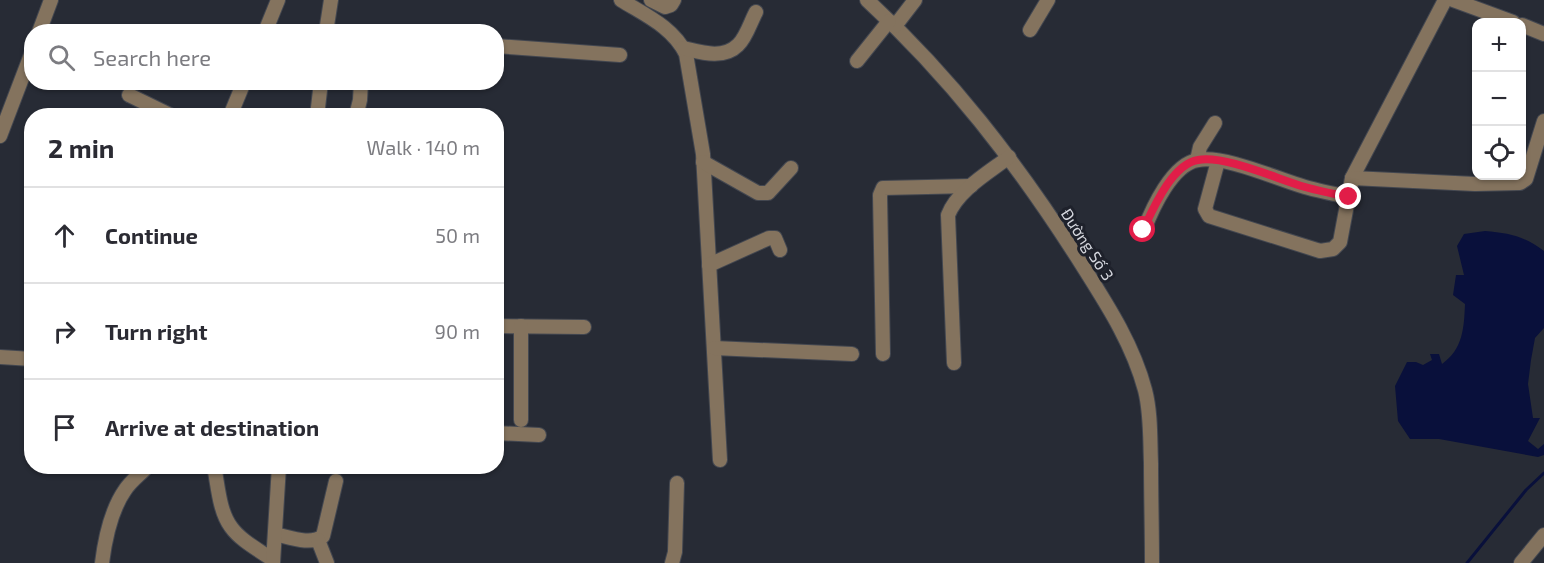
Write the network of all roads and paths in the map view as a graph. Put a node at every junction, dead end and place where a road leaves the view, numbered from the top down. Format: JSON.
{"nodes":[{"id":1,"x":51,"y":0,"type":"edge"},
{"id":2,"x":278,"y":0,"type":"edge"},
{"id":3,"x":331,"y":0,"type":"edge"},
{"id":4,"x":621,"y":0,"type":"edge"},
{"id":5,"x":651,"y":0,"type":"edge"},
{"id":6,"x":674,"y":0,"type":"edge"},
{"id":7,"x":867,"y":0,"type":"edge"},
{"id":8,"x":915,"y":0,"type":"edge"},
{"id":9,"x":1048,"y":0,"type":"edge"},
{"id":10,"x":1445,"y":0,"type":"edge"},
{"id":11,"x":1453,"y":0,"type":"edge"},
{"id":12,"x":756,"y":12,"type":"dead end"},
{"id":13,"x":1502,"y":18,"type":"edge"},
{"id":14,"x":42,"y":24,"type":"edge"},
{"id":15,"x":268,"y":24,"type":"edge"},
{"id":16,"x":327,"y":24,"type":"edge"},
{"id":17,"x":892,"y":24,"type":"junction"},
{"id":18,"x":1526,"y":28,"type":"edge"},
{"id":19,"x":1030,"y":30,"type":"dead end"},
{"id":20,"x":1544,"y":34,"type":"edge"},
{"id":21,"x":504,"y":47,"type":"edge"},
{"id":22,"x":683,"y":48,"type":"junction"},
{"id":23,"x":620,"y":55,"type":"dead end"},
{"id":24,"x":857,"y":62,"type":"dead end"},
{"id":25,"x":24,"y":73,"type":"edge"},
{"id":26,"x":241,"y":90,"type":"edge"},
{"id":27,"x":320,"y":90,"type":"edge"},
{"id":28,"x":361,"y":90,"type":"edge"},
{"id":29,"x":129,"y":95,"type":"dead end"},
{"id":30,"x":156,"y":108,"type":"edge"},
{"id":31,"x":233,"y":108,"type":"edge"},
{"id":32,"x":318,"y":108,"type":"edge"},
{"id":33,"x":358,"y":108,"type":"edge"},
{"id":34,"x":1544,"y":121,"type":"edge"},
{"id":35,"x":1215,"y":123,"type":"dead end"},
{"id":36,"x":0,"y":136,"type":"edge"},
{"id":37,"x":1009,"y":157,"type":"junction"},
{"id":38,"x":1197,"y":160,"type":"junction"},
{"id":39,"x":1218,"y":161,"type":"junction"},
{"id":40,"x":703,"y":162,"type":"junction"},
{"id":41,"x":791,"y":168,"type":"dead end"},
{"id":42,"x":1352,"y":178,"type":"junction"},
{"id":43,"x":971,"y":186,"type":"junction"},
{"id":44,"x":1349,"y":197,"type":"junction"},
{"id":45,"x":1143,"y":230,"type":"dead end"},
{"id":46,"x":780,"y":250,"type":"dead end"},
{"id":47,"x":709,"y":265,"type":"junction"},
{"id":48,"x":504,"y":326,"type":"edge"},
{"id":49,"x":521,"y":326,"type":"junction"},
{"id":50,"x":584,"y":327,"type":"dead end"},
{"id":51,"x":714,"y":348,"type":"junction"},
{"id":52,"x":852,"y":354,"type":"dead end"},
{"id":53,"x":883,"y":354,"type":"dead end"},
{"id":54,"x":0,"y":357,"type":"edge"},
{"id":55,"x":24,"y":358,"type":"edge"},
{"id":56,"x":954,"y":363,"type":"dead end"},
{"id":57,"x":521,"y":420,"type":"dead end"},
{"id":58,"x":504,"y":433,"type":"edge"},
{"id":59,"x":539,"y":435,"type":"dead end"},
{"id":60,"x":720,"y":460,"type":"dead end"},
{"id":61,"x":141,"y":474,"type":"edge"},
{"id":62,"x":216,"y":474,"type":"edge"},
{"id":63,"x":279,"y":474,"type":"edge"},
{"id":64,"x":336,"y":481,"type":"dead end"},
{"id":65,"x":676,"y":483,"type":"dead end"},
{"id":66,"x":275,"y":534,"type":"junction"},
{"id":67,"x":1544,"y":535,"type":"edge"},
{"id":68,"x":318,"y":540,"type":"junction"},
{"id":69,"x":273,"y":562,"type":"edge"},
{"id":70,"x":102,"y":563,"type":"edge"},
{"id":71,"x":327,"y":563,"type":"edge"},
{"id":72,"x":672,"y":563,"type":"edge"},
{"id":73,"x":1152,"y":563,"type":"edge"},
{"id":74,"x":1521,"y":563,"type":"edge"}],
"edges":[{"from":1,"to":14,"type":"street"},
{"from":2,"to":15,"type":"street"},
{"from":3,"to":16,"type":"street"},
{"from":4,"to":22,"type":"street"},
{"from":5,"to":6,"type":"street"},
{"from":7,"to":17,"type":"street","name":"Đường Số 3"},
{"from":8,"to":17,"type":"street"},
{"from":9,"to":19,"type":"street"},
{"from":10,"to":42,"type":"street"},
{"from":11,"to":13,"type":"street"},
{"from":12,"to":22,"type":"street"},
{"from":17,"to":24,"type":"street"},
{"from":17,"to":37,"type":"street","name":"Đường Số 3"},
{"from":18,"to":20,"type":"street"},
{"from":21,"to":23,"type":"street"},
{"from":22,"to":40,"type":"street"},
{"from":25,"to":36,"type":"street"},
{"from":26,"to":31,"type":"street"},
{"from":27,"to":32,"type":"street"},
{"from":28,"to":33,"type":"street"},
{"from":29,"to":30,"type":"street"},
{"from":34,"to":42,"type":"street"},
{"from":35,"to":38,"type":"street"},
{"from":37,"to":43,"type":"street"},
{"from":37,"to":73,"type":"street","name":"Đường Số 3"},
{"from":38,"to":39,"type":"street"},
{"from":38,"to":45,"type":"street"},
{"from":39,"to":44,"type":"street"},
{"from":39,"to":44,"type":"street"},
{"from":40,"to":41,"type":"street"},
{"from":40,"to":47,"type":"street"},
{"from":42,"to":44,"type":"street"},
{"from":43,"to":53,"type":"street"},
{"from":43,"to":56,"type":"street"},
{"from":46,"to":47,"type":"street"},
{"from":47,"to":51,"type":"street"},
{"from":48,"to":49,"type":"street"},
{"from":49,"to":50,"type":"street"},
{"from":49,"to":57,"type":"street"},
{"from":51,"to":52,"type":"street"},
{"from":51,"to":60,"type":"street"},
{"from":54,"to":55,"type":"street"},
{"from":58,"to":59,"type":"street"},
{"from":61,"to":70,"type":"street"},
{"from":62,"to":69,"type":"street"},
{"from":63,"to":66,"type":"street"},
{"from":64,"to":68,"type":"street"},
{"from":65,"to":72,"type":"street"},
{"from":66,"to":68,"type":"street"},
{"from":66,"to":69,"type":"street"},
{"from":67,"to":74,"type":"street"},
{"from":68,"to":71,"type":"street"}]}
